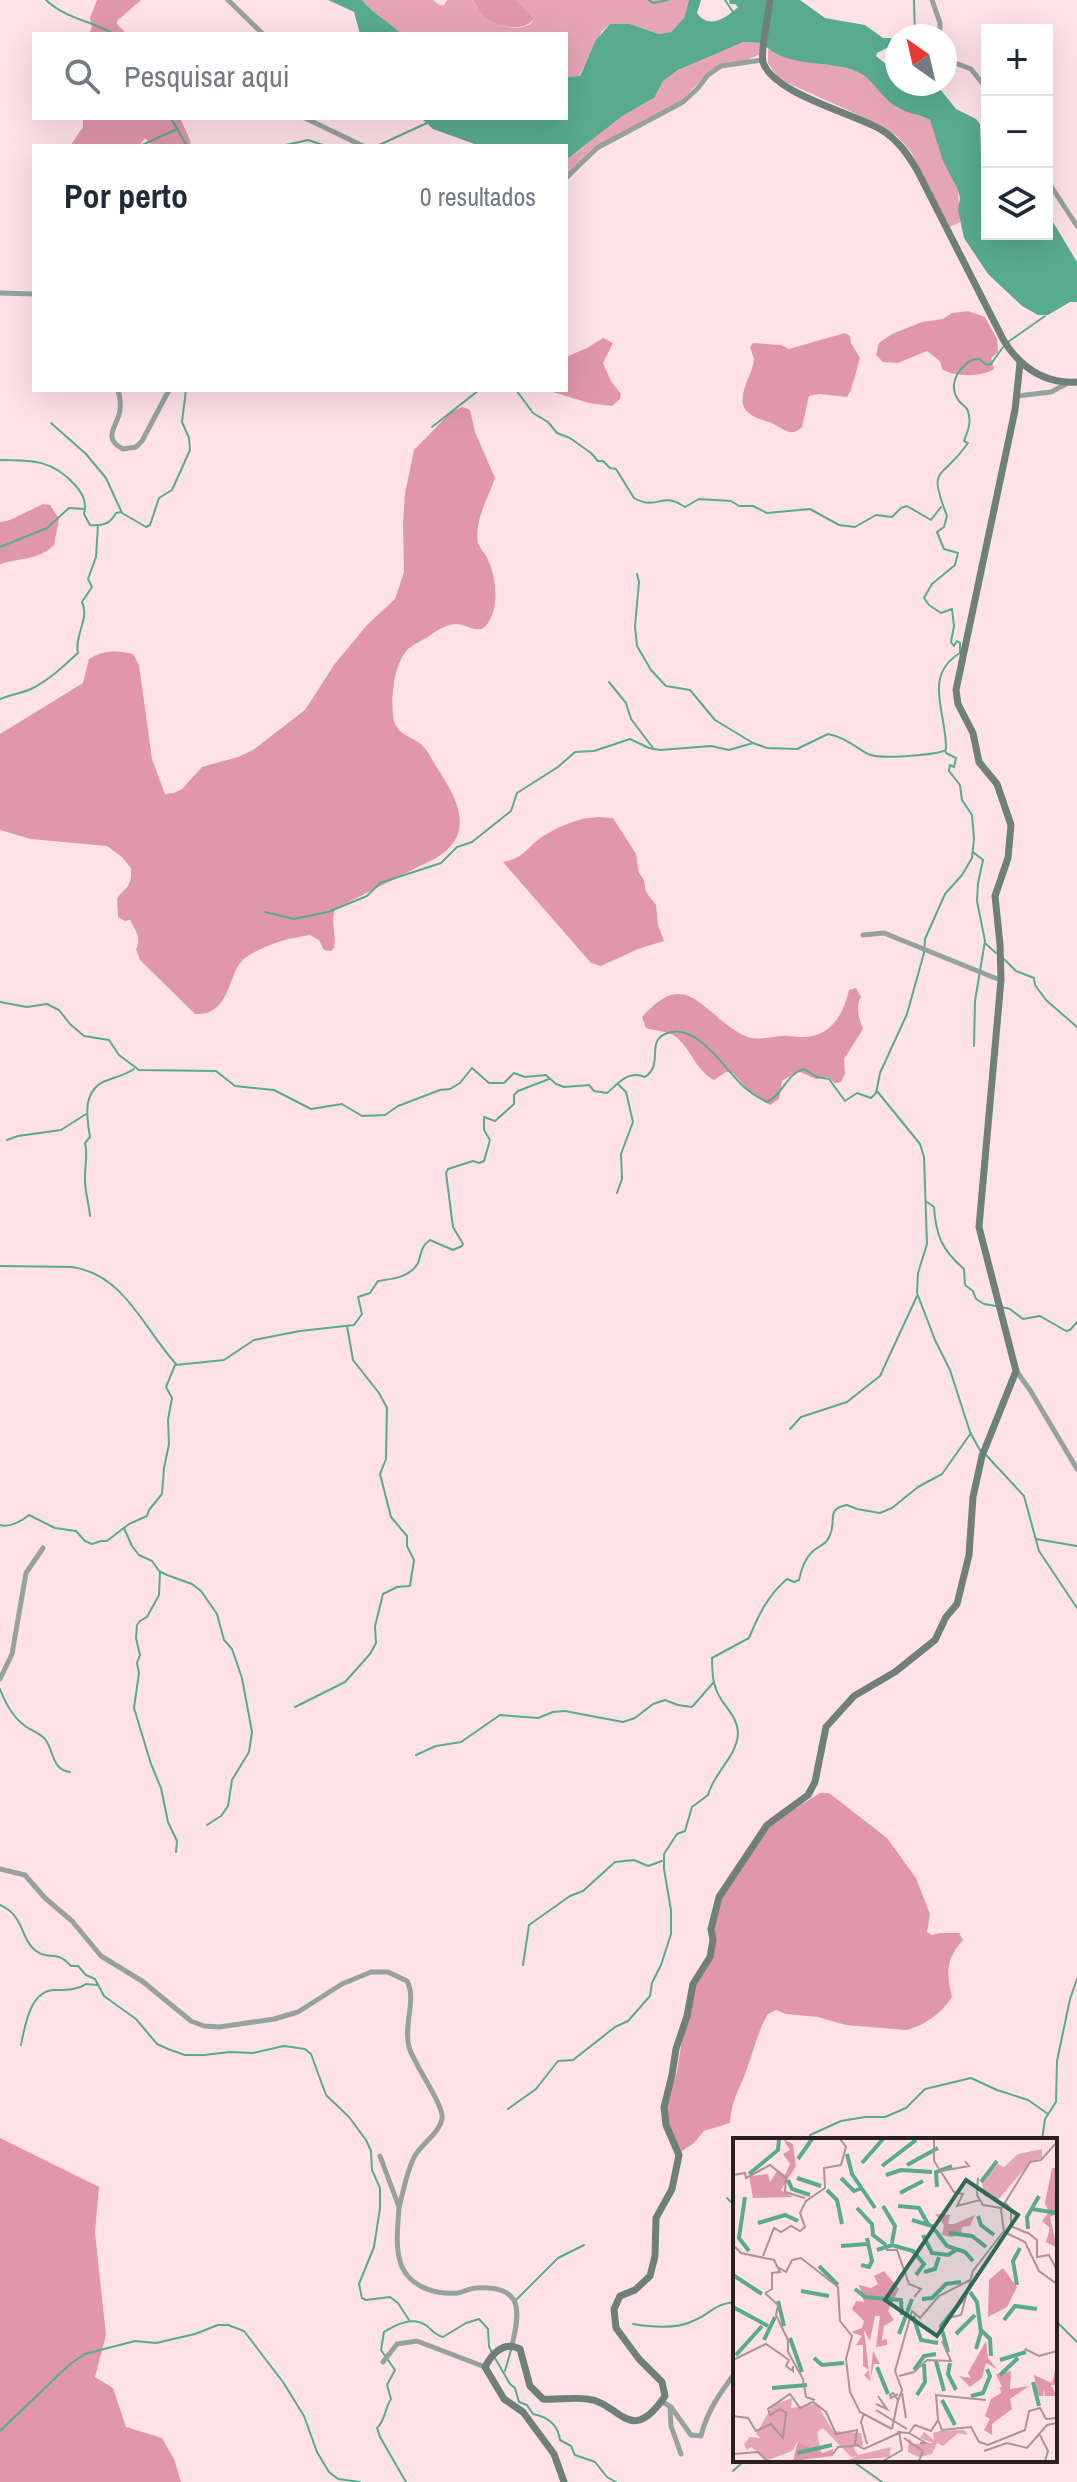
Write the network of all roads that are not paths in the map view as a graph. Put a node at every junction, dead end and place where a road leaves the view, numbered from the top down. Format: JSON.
{"nodes":[{"id":1,"x":228,"y":0,"type":"edge"},
{"id":2,"x":770,"y":0,"type":"edge"},
{"id":3,"x":932,"y":0,"type":"edge"},
{"id":4,"x":940,"y":24,"type":"edge"},
{"id":5,"x":261,"y":32,"type":"edge"},
{"id":6,"x":762,"y":60,"type":"junction"},
{"id":7,"x":957,"y":63,"type":"edge"},
{"id":8,"x":981,"y":82,"type":"edge"},
{"id":9,"x":309,"y":120,"type":"edge"},
{"id":10,"x":359,"y":144,"type":"edge"},
{"id":11,"x":568,"y":176,"type":"edge"},
{"id":12,"x":1053,"y":189,"type":"edge"},
{"id":13,"x":1077,"y":226,"type":"edge"},
{"id":14,"x":0,"y":293,"type":"edge"},
{"id":15,"x":32,"y":294,"type":"edge"},
{"id":16,"x":1020,"y":363,"type":"junction"},
{"id":17,"x":1073,"y":382,"type":"edge"},
{"id":18,"x":118,"y":392,"type":"edge"},
{"id":19,"x":168,"y":392,"type":"edge"},
{"id":20,"x":1017,"y":396,"type":"junction"},
{"id":21,"x":863,"y":935,"type":"dead end"},
{"id":22,"x":1001,"y":980,"type":"junction"},
{"id":23,"x":1016,"y":1371,"type":"junction"},
{"id":24,"x":1077,"y":1469,"type":"edge"},
{"id":25,"x":43,"y":1548,"type":"dead end"},
{"id":26,"x":0,"y":1679,"type":"edge"},
{"id":27,"x":0,"y":1869,"type":"edge"},
{"id":28,"x":380,"y":2156,"type":"dead end"},
{"id":29,"x":399,"y":2207,"type":"junction"},
{"id":30,"x":512,"y":2345,"type":"junction"},
{"id":31,"x":387,"y":2358,"type":"dead end"},
{"id":32,"x":485,"y":2367,"type":"junction"},
{"id":33,"x":733,"y":2376,"type":"edge"},
{"id":34,"x":661,"y":2401,"type":"junction"},
{"id":35,"x":671,"y":2407,"type":"junction"},
{"id":36,"x":681,"y":2454,"type":"dead end"},
{"id":37,"x":564,"y":2482,"type":"edge"}],
"edges":[{"from":1,"to":5,"type":"street"},
{"from":2,"to":6,"type":"street"},
{"from":3,"to":4,"type":"street"},
{"from":6,"to":11,"type":"street"},
{"from":6,"to":16,"type":"street"},
{"from":7,"to":8,"type":"street"},
{"from":9,"to":10,"type":"street"},
{"from":12,"to":13,"type":"street"},
{"from":14,"to":15,"type":"street"},
{"from":16,"to":17,"type":"street"},
{"from":16,"to":20,"type":"street"},
{"from":17,"to":20,"type":"street"},
{"from":18,"to":19,"type":"street"},
{"from":20,"to":22,"type":"street"},
{"from":21,"to":22,"type":"street"},
{"from":22,"to":23,"type":"street"},
{"from":23,"to":24,"type":"street"},
{"from":23,"to":34,"type":"street"},
{"from":25,"to":26,"type":"street"},
{"from":27,"to":29,"type":"street"},
{"from":28,"to":29,"type":"street"},
{"from":29,"to":30,"type":"street"},
{"from":30,"to":32,"type":"street"},
{"from":30,"to":34,"type":"street"},
{"from":31,"to":32,"type":"street"},
{"from":32,"to":37,"type":"street"},
{"from":33,"to":35,"type":"street"},
{"from":34,"to":35,"type":"street"},
{"from":35,"to":36,"type":"street"}]}
